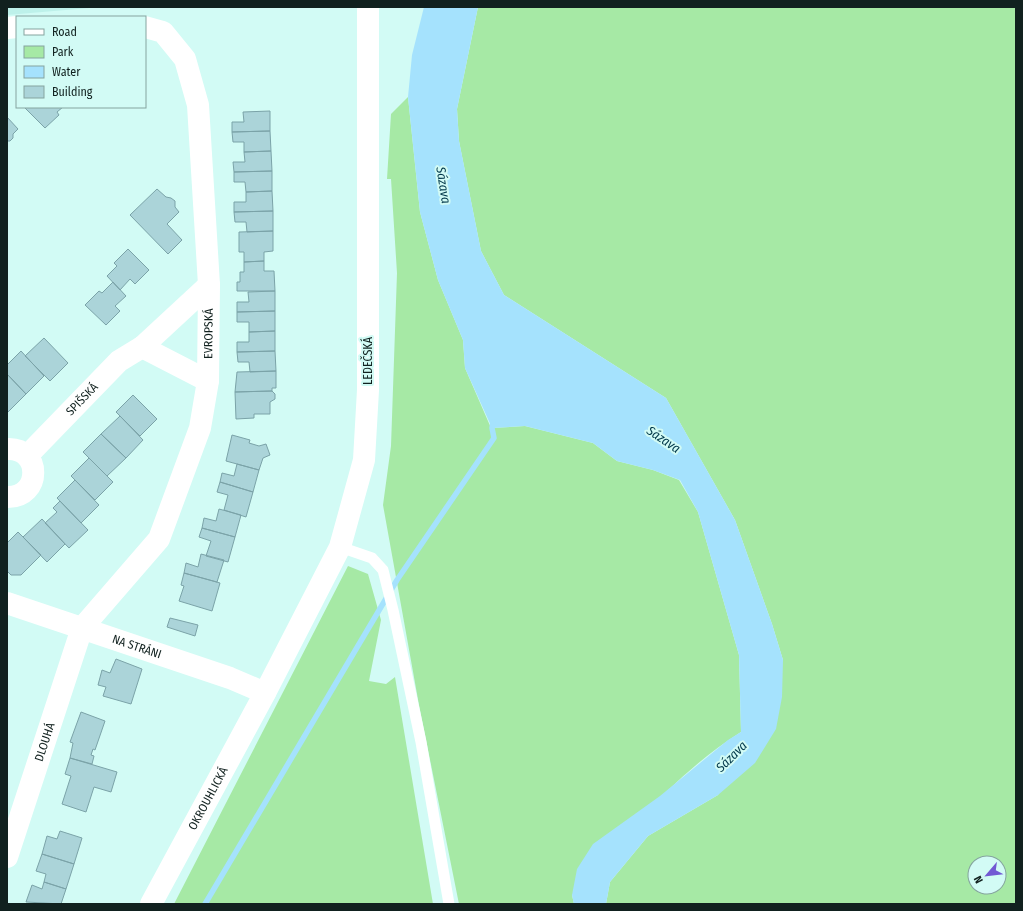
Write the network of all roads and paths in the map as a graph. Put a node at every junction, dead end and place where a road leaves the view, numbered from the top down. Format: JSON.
{"nodes":[{"id":1,"x":368,"y":7,"type":"edge"},
{"id":2,"x":146,"y":27,"type":"edge"},
{"id":3,"x":209,"y":285,"type":"junction"},
{"id":4,"x":142,"y":347,"type":"junction"},
{"id":5,"x":208,"y":381,"type":"junction"},
{"id":6,"x":7,"y":449,"type":"edge"},
{"id":7,"x":27,"y":456,"type":"junction"},
{"id":8,"x":7,"y":496,"type":"edge"},
{"id":9,"x":340,"y":547,"type":"junction"},
{"id":10,"x":7,"y":603,"type":"edge"},
{"id":11,"x":82,"y":628,"type":"junction"},
{"id":12,"x":265,"y":693,"type":"junction"},
{"id":13,"x":16,"y":802,"type":"edge"},
{"id":14,"x":7,"y":857,"type":"edge"},
{"id":15,"x":151,"y":904,"type":"edge"},
{"id":16,"x":448,"y":904,"type":"edge"}],
"edges":[{"from":1,"to":9,"type":"street","name":"LEDEČSKÁ"},
{"from":2,"to":3,"type":"street","name":"EVROPSKÁ"},
{"from":3,"to":4,"type":"street","name":"SPIŠSKÁ"},
{"from":3,"to":5,"type":"street","name":"EVROPSKÁ"},
{"from":4,"to":5,"type":"street"},
{"from":4,"to":7,"type":"street","name":"SPIŠSKÁ"},
{"from":5,"to":11,"type":"street","name":"EVROPSKÁ"},
{"from":6,"to":7,"type":"street"},
{"from":7,"to":8,"type":"street"},
{"from":9,"to":12,"type":"street","name":"LEDEČSKÁ"},
{"from":9,"to":16,"type":"lane"},
{"from":10,"to":11,"type":"street","name":"NA STRÁNI"},
{"from":11,"to":12,"type":"street","name":"NA STRÁNI"},
{"from":11,"to":13,"type":"street","name":"DLOUHÁ"},
{"from":12,"to":15,"type":"street","name":"OKROUHLICKÁ"},
{"from":13,"to":14,"type":"street","name":"DLOUHÁ"}]}
